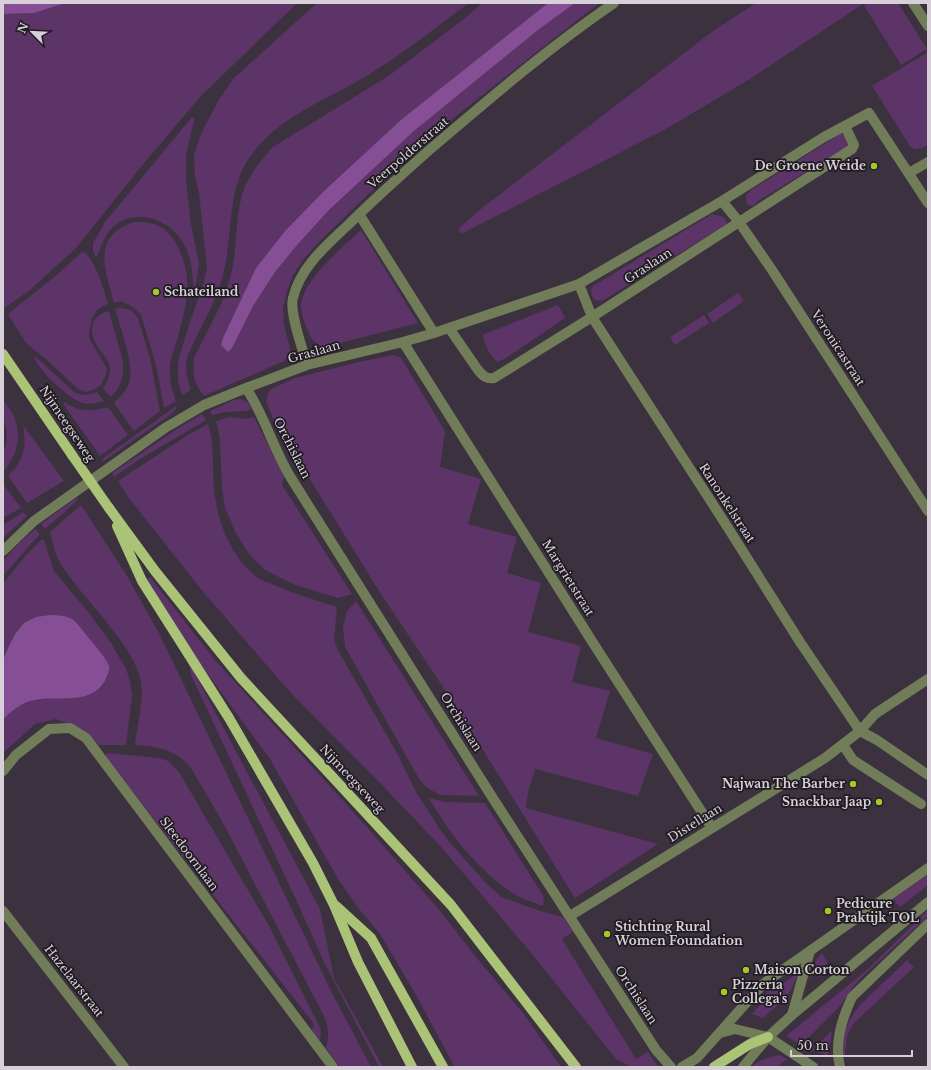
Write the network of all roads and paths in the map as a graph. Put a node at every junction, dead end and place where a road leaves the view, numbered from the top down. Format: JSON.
{"nodes":[{"id":1,"x":614,"y":3,"type":"edge"},
{"id":2,"x":913,"y":3,"type":"edge"},
{"id":3,"x":928,"y":26,"type":"edge"},
{"id":4,"x":845,"y":126,"type":"junction"},
{"id":5,"x":928,"y":162,"type":"edge"},
{"id":6,"x":909,"y":173,"type":"junction"},
{"id":7,"x":722,"y":201,"type":"junction"},
{"id":8,"x":928,"y":203,"type":"edge"},
{"id":9,"x":359,"y":214,"type":"junction"},
{"id":10,"x":739,"y":222,"type":"junction"},
{"id":11,"x":579,"y":284,"type":"junction"},
{"id":12,"x":592,"y":317,"type":"junction"},
{"id":13,"x":449,"y":328,"type":"junction"},
{"id":14,"x":434,"y":332,"type":"junction"},
{"id":15,"x":403,"y":342,"type":"junction"},
{"id":16,"x":3,"y":354,"type":"edge"},
{"id":17,"x":308,"y":365,"type":"junction"},
{"id":18,"x":246,"y":388,"type":"junction"},
{"id":19,"x":109,"y":508,"type":"junction"},
{"id":20,"x":928,"y":511,"type":"edge"},
{"id":21,"x":3,"y":551,"type":"edge"},
{"id":22,"x":928,"y":679,"type":"edge"},
{"id":23,"x":860,"y":731,"type":"junction"},
{"id":24,"x":843,"y":745,"type":"junction"},
{"id":25,"x":3,"y":771,"type":"edge"},
{"id":26,"x":928,"y":775,"type":"edge"},
{"id":27,"x":921,"y":804,"type":"dead end"},
{"id":28,"x":712,"y":828,"type":"junction"},
{"id":29,"x":928,"y":868,"type":"edge"},
{"id":30,"x":928,"y":902,"type":"edge"},
{"id":31,"x":334,"y":905,"type":"junction"},
{"id":32,"x":3,"y":911,"type":"edge"},
{"id":33,"x":570,"y":916,"type":"junction"},
{"id":34,"x":928,"y":924,"type":"edge"},
{"id":35,"x":810,"y":951,"type":"junction"},
{"id":36,"x":792,"y":1015,"type":"junction"},
{"id":37,"x":720,"y":1032,"type":"junction"},
{"id":38,"x":768,"y":1037,"type":"junction"},
{"id":39,"x":409,"y":1064,"type":"edge"},
{"id":40,"x":669,"y":1065,"type":"edge"},
{"id":41,"x":576,"y":1066,"type":"edge"},
{"id":42,"x":124,"y":1067,"type":"edge"},
{"id":43,"x":333,"y":1067,"type":"edge"},
{"id":44,"x":443,"y":1067,"type":"edge"},
{"id":45,"x":682,"y":1067,"type":"edge"},
{"id":46,"x":714,"y":1067,"type":"edge"},
{"id":47,"x":743,"y":1067,"type":"edge"},
{"id":48,"x":813,"y":1067,"type":"edge"},
{"id":49,"x":840,"y":1067,"type":"edge"}],
"edges":[{"from":1,"to":9,"type":"street","name":"Veerpolderstraat"},
{"from":2,"to":3,"type":"street"},
{"from":4,"to":6,"type":"street","name":"Graslaan"},
{"from":4,"to":7,"type":"street","name":"Graslaan"},
{"from":4,"to":10,"type":"street","name":"Graslaan"},
{"from":5,"to":6,"type":"street"},
{"from":6,"to":8,"type":"street"},
{"from":7,"to":10,"type":"street","name":"Veronicastraat"},
{"from":7,"to":11,"type":"street","name":"Graslaan"},
{"from":9,"to":14,"type":"street"},
{"from":9,"to":17,"type":"street","name":"Veerpolderstraat"},
{"from":10,"to":12,"type":"street","name":"Graslaan"},
{"from":10,"to":20,"type":"street","name":"Veronicastraat"},
{"from":11,"to":12,"type":"street","name":"Ranonkelstraat"},
{"from":11,"to":13,"type":"street","name":"Graslaan"},
{"from":12,"to":13,"type":"street","name":"Graslaan"},
{"from":12,"to":23,"type":"street","name":"Ranonkelstraat"},
{"from":13,"to":14,"type":"street","name":"Graslaan"},
{"from":14,"to":15,"type":"street","name":"Graslaan"},
{"from":15,"to":17,"type":"street","name":"Graslaan"},
{"from":15,"to":28,"type":"street","name":"Margrietstraat"},
{"from":16,"to":19,"type":"main road","name":"Nijmeegseweg","bridge":true},
{"from":17,"to":18,"type":"street","name":"Graslaan"},
{"from":18,"to":21,"type":"street","name":"Graslaan"},
{"from":18,"to":33,"type":"street","name":"Orchislaan"},
{"from":19,"to":31,"type":"main road","name":"Nijmeegseweg"},
{"from":19,"to":41,"type":"main road","name":"Nijmeegseweg"},
{"from":22,"to":23,"type":"street","name":"Distellaan"},
{"from":23,"to":24,"type":"street","name":"Distellaan"},
{"from":23,"to":26,"type":"street"},
{"from":24,"to":27,"type":"street"},
{"from":24,"to":28,"type":"street","name":"Distellaan"},
{"from":25,"to":43,"type":"street","name":"Sleedoornlaan"},
{"from":28,"to":33,"type":"street","name":"Distellaan"},
{"from":29,"to":35,"type":"street"},
{"from":30,"to":36,"type":"street"},
{"from":31,"to":39,"type":"main road","name":"Nijmeegseweg"},
{"from":31,"to":44,"type":"main road"},
{"from":32,"to":42,"type":"street","name":"Hazelaarstraat"},
{"from":33,"to":40,"type":"street","name":"Orchislaan"},
{"from":34,"to":49,"type":"street"},
{"from":35,"to":36,"type":"street"},
{"from":35,"to":37,"type":"street"},
{"from":36,"to":38,"type":"street"},
{"from":37,"to":38,"type":"street"},
{"from":37,"to":45,"type":"street"},
{"from":38,"to":46,"type":"main road"},
{"from":38,"to":47,"type":"street"},
{"from":38,"to":48,"type":"street"}]}
